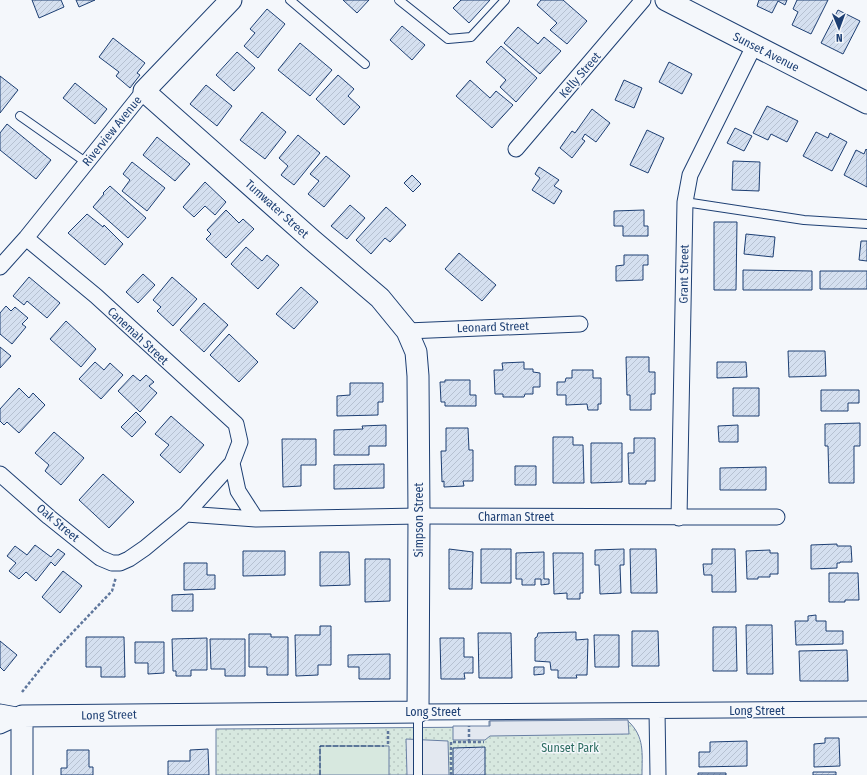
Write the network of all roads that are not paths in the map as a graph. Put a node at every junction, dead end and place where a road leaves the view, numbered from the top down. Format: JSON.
{"nodes":[{"id":1,"x":231,"y":0,"type":"edge"},
{"id":2,"x":290,"y":0,"type":"edge"},
{"id":3,"x":399,"y":0,"type":"edge"},
{"id":4,"x":505,"y":0,"type":"edge"},
{"id":5,"x":643,"y":0,"type":"edge"},
{"id":6,"x":666,"y":0,"type":"edge"},
{"id":7,"x":754,"y":46,"type":"junction"},
{"id":8,"x":365,"y":64,"type":"dead end"},
{"id":9,"x":144,"y":91,"type":"junction"},
{"id":10,"x":867,"y":103,"type":"edge"},
{"id":11,"x":20,"y":116,"type":"dead end"},
{"id":12,"x":516,"y":149,"type":"dead end"},
{"id":13,"x":87,"y":162,"type":"junction"},
{"id":14,"x":685,"y":202,"type":"junction"},
{"id":15,"x":867,"y":224,"type":"edge"},
{"id":16,"x":26,"y":238,"type":"junction"},
{"id":17,"x":0,"y":267,"type":"edge"},
{"id":18,"x":580,"y":324,"type":"dead end"},
{"id":19,"x":407,"y":331,"type":"junction"},
{"id":20,"x":232,"y":463,"type":"junction"},
{"id":21,"x":0,"y":474,"type":"edge"},
{"id":22,"x":186,"y":514,"type":"junction"},
{"id":23,"x":420,"y":516,"type":"junction"},
{"id":24,"x":679,"y":518,"type":"junction"},
{"id":25,"x":777,"y":518,"type":"dead end"},
{"id":26,"x":256,"y":519,"type":"junction"},
{"id":27,"x":867,"y":709,"type":"edge"},
{"id":28,"x":657,"y":711,"type":"junction"},
{"id":29,"x":0,"y":712,"type":"edge"},
{"id":30,"x":418,"y":712,"type":"junction"},
{"id":31,"x":22,"y":716,"type":"junction"},
{"id":32,"x":0,"y":726,"type":"edge"},
{"id":33,"x":22,"y":775,"type":"edge"},
{"id":34,"x":418,"y":775,"type":"edge"},
{"id":35,"x":658,"y":775,"type":"edge"}],
"edges":[{"from":1,"to":9,"type":"street","name":"Riverview Avenue"},
{"from":2,"to":8,"type":"lane"},
{"from":3,"to":4,"type":"lane"},
{"from":5,"to":12,"type":"street","name":"Kelly Street"},
{"from":6,"to":7,"type":"street","name":"Sunset Avenue"},
{"from":7,"to":10,"type":"street","name":"Sunset Avenue"},
{"from":7,"to":14,"type":"street","name":"Grant Street"},
{"from":9,"to":13,"type":"street","name":"Riverview Avenue"},
{"from":9,"to":19,"type":"street","name":"Tumwater Street"},
{"from":11,"to":13,"type":"lane"},
{"from":13,"to":16,"type":"street","name":"Riverview Avenue"},
{"from":14,"to":15,"type":"lane"},
{"from":14,"to":24,"type":"street","name":"Grant Street"},
{"from":16,"to":17,"type":"street","name":"Riverview Avenue"},
{"from":16,"to":20,"type":"street","name":"Canemah Street"},
{"from":18,"to":19,"type":"street","name":"Leonard Street"},
{"from":19,"to":23,"type":"street","name":"Simpson Street"},
{"from":20,"to":22,"type":"street"},
{"from":20,"to":26,"type":"street"},
{"from":21,"to":22,"type":"street","name":"Oak Street"},
{"from":22,"to":26,"type":"street","name":"Charman Street"},
{"from":23,"to":24,"type":"street","name":"Charman Street"},
{"from":23,"to":26,"type":"street","name":"Charman Street"},
{"from":23,"to":30,"type":"street","name":"Simpson Street"},
{"from":24,"to":25,"type":"street","name":"Charman Street"},
{"from":27,"to":28,"type":"street","name":"Long Street"},
{"from":28,"to":30,"type":"street","name":"Long Street"},
{"from":28,"to":35,"type":"street"},
{"from":29,"to":31,"type":"street"},
{"from":30,"to":31,"type":"street","name":"Long Street"},
{"from":30,"to":34,"type":"lane"},
{"from":31,"to":32,"type":"street","name":"Long Street"},
{"from":31,"to":33,"type":"street"}]}
